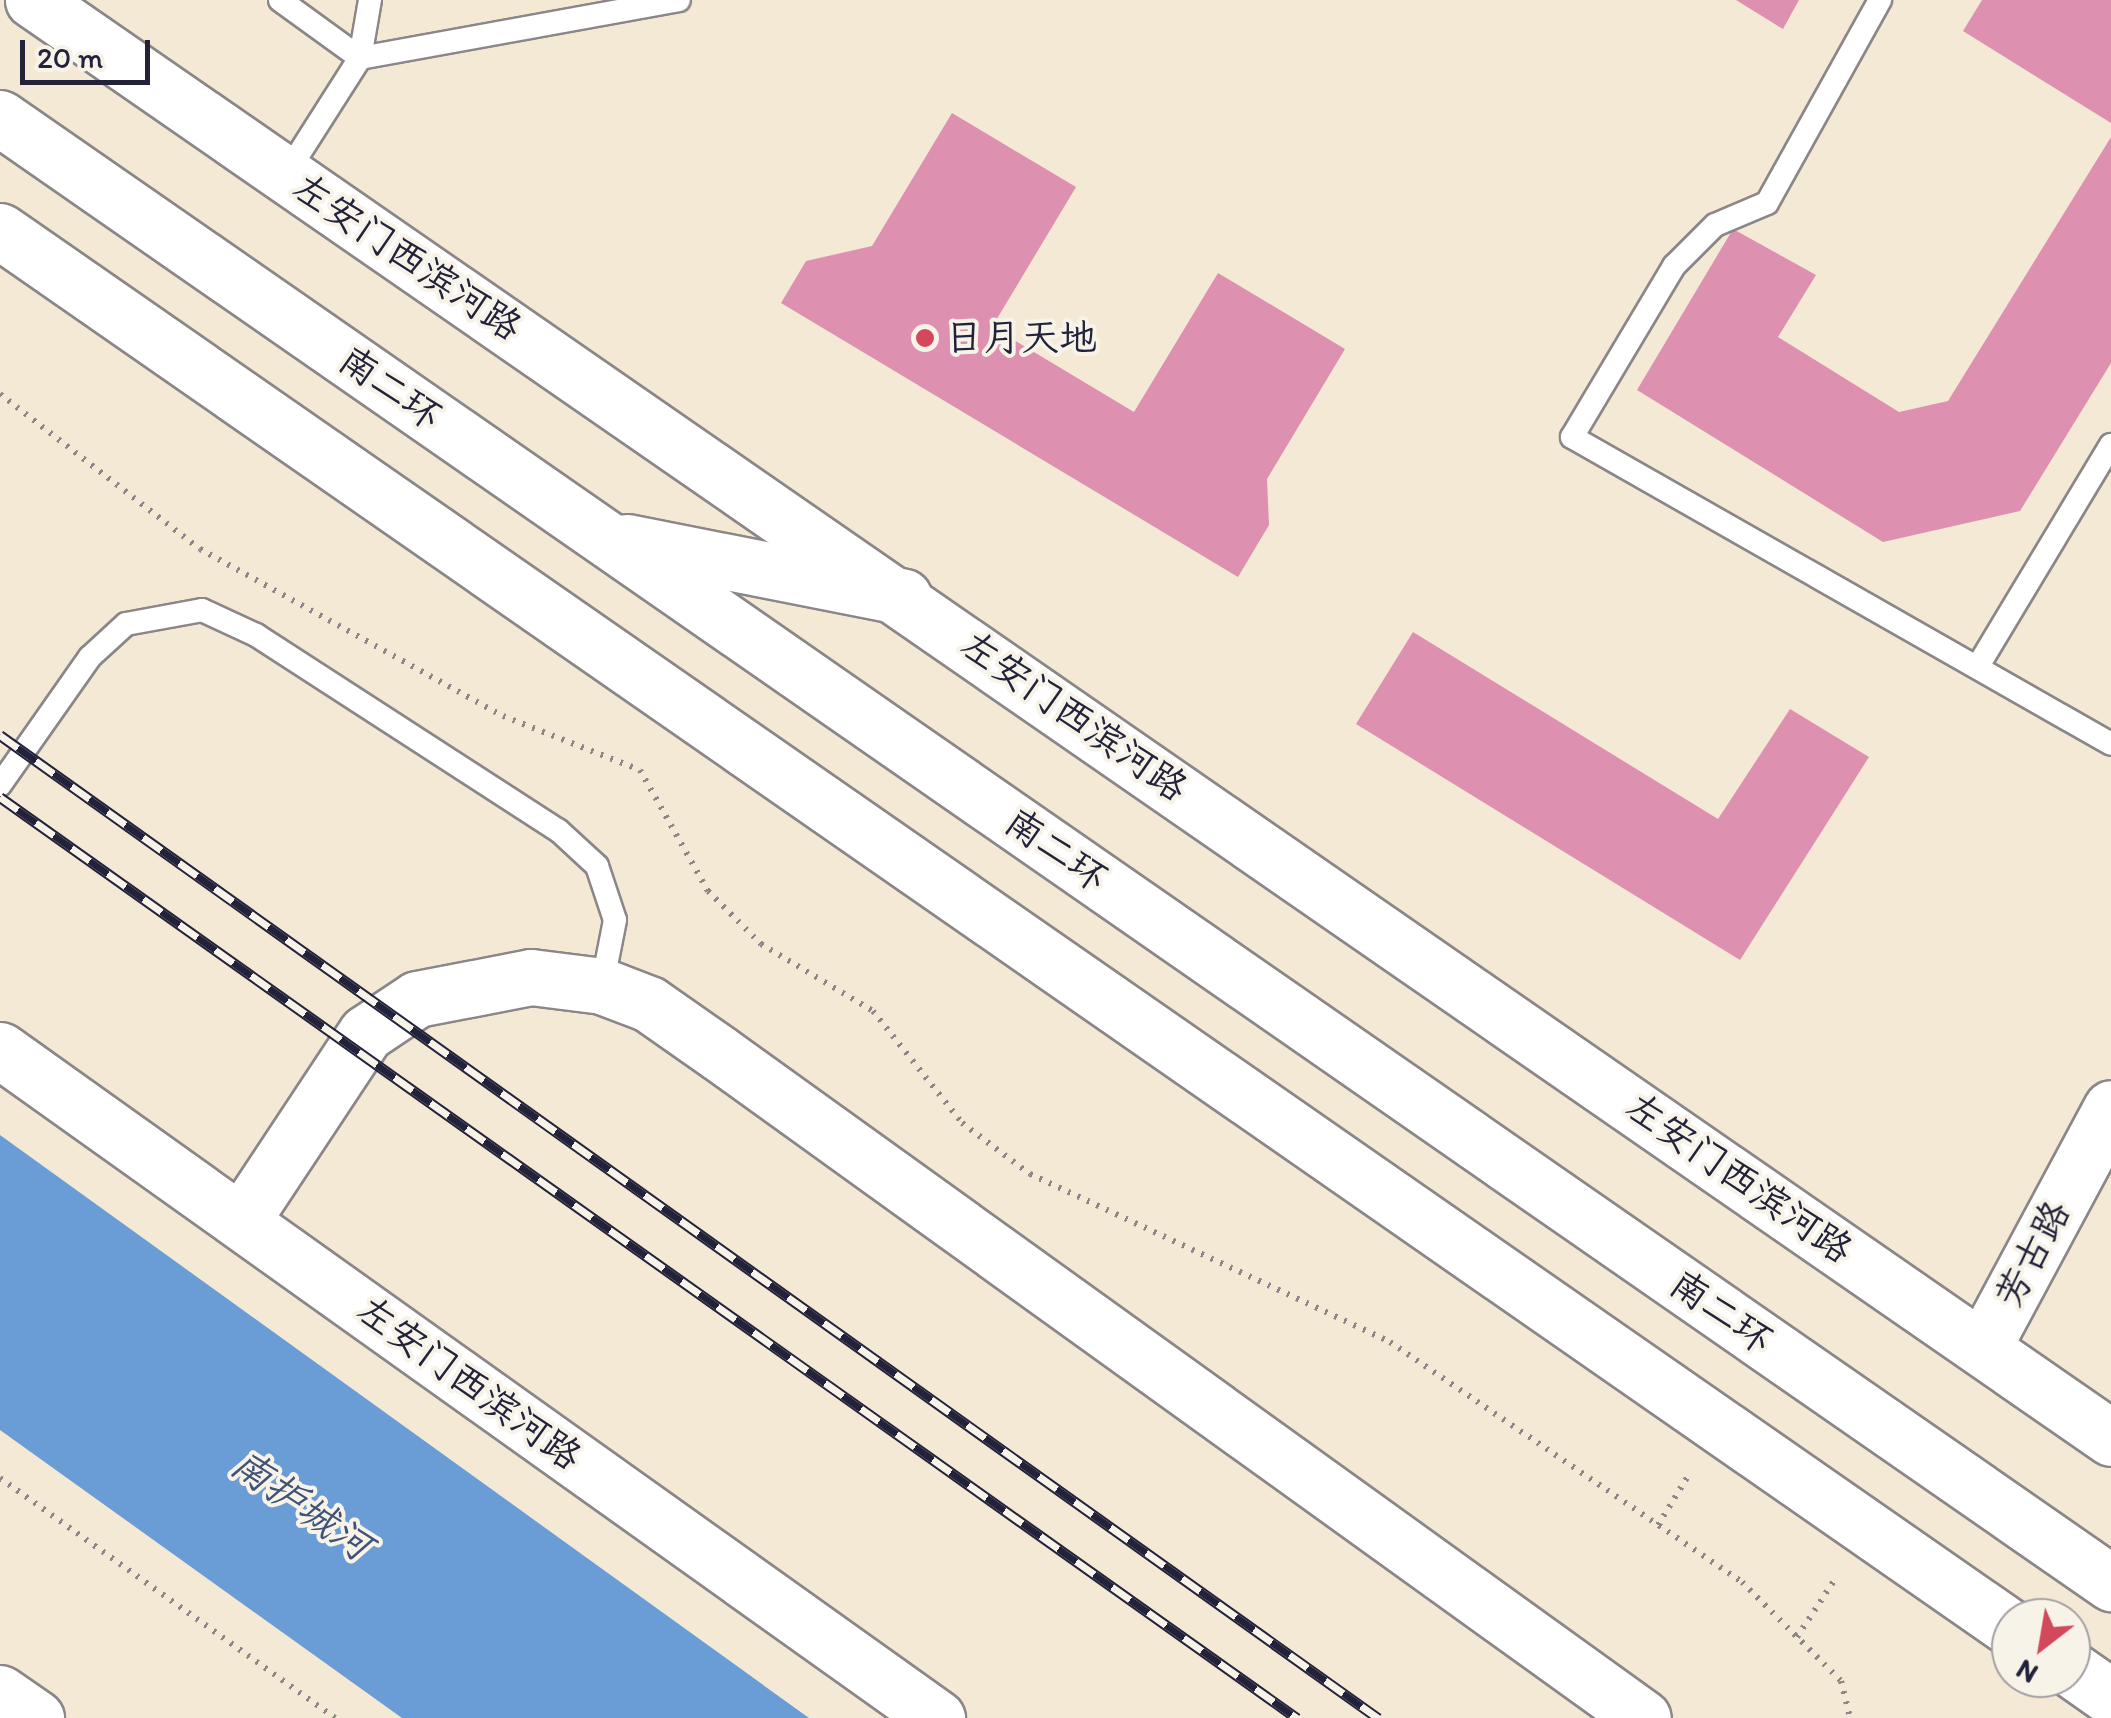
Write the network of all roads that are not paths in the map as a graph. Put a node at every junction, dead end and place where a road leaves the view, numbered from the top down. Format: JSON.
{"nodes":[{"id":1,"x":32,"y":0,"type":"edge"},
{"id":2,"x":280,"y":0,"type":"edge"},
{"id":3,"x":370,"y":0,"type":"edge"},
{"id":4,"x":679,"y":0,"type":"edge"},
{"id":5,"x":1880,"y":0,"type":"edge"},
{"id":6,"x":360,"y":58,"type":"junction"},
{"id":7,"x":0,"y":118,"type":"edge"},
{"id":8,"x":286,"y":174,"type":"junction"},
{"id":9,"x":0,"y":231,"type":"edge"},
{"id":10,"x":2111,"y":445,"type":"edge"},
{"id":11,"x":606,"y":538,"type":"junction"},
{"id":12,"x":904,"y":597,"type":"junction"},
{"id":13,"x":1978,"y":666,"type":"junction"},
{"id":14,"x":2111,"y":744,"type":"edge"},
{"id":15,"x":0,"y":785,"type":"edge"},
{"id":16,"x":602,"y":986,"type":"junction"},
{"id":17,"x":0,"y":1050,"type":"edge"},
{"id":18,"x":2111,"y":1108,"type":"edge"},
{"id":19,"x":242,"y":1220,"type":"junction"},
{"id":20,"x":1983,"y":1347,"type":"junction"},
{"id":21,"x":2111,"y":1438,"type":"edge"},
{"id":22,"x":2111,"y":1584,"type":"edge"},
{"id":23,"x":1991,"y":1614,"type":"edge"},
{"id":24,"x":0,"y":1692,"type":"edge"},
{"id":25,"x":36,"y":1718,"type":"edge"},
{"id":26,"x":937,"y":1718,"type":"edge"},
{"id":27,"x":1643,"y":1718,"type":"edge"}],
"edges":[{"from":1,"to":8,"type":"main road","name":"左安门西滨河路"},
{"from":2,"to":6,"type":"lane"},
{"from":3,"to":6,"type":"lane"},
{"from":4,"to":6,"type":"lane"},
{"from":5,"to":13,"type":"lane"},
{"from":6,"to":8,"type":"lane"},
{"from":7,"to":11,"type":"main road","name":"南二环"},
{"from":8,"to":12,"type":"main road","name":"左安门西滨河路"},
{"from":9,"to":23,"type":"main road"},
{"from":10,"to":13,"type":"lane"},
{"from":11,"to":12,"type":"main road"},
{"from":11,"to":22,"type":"main road","name":"南二环"},
{"from":12,"to":20,"type":"main road","name":"左安门西滨河路"},
{"from":13,"to":14,"type":"lane"},
{"from":15,"to":16,"type":"lane"},
{"from":16,"to":19,"type":"main road"},
{"from":16,"to":27,"type":"main road"},
{"from":17,"to":19,"type":"main road","name":"左安门西滨河路"},
{"from":18,"to":20,"type":"main road","name":"芳古路"},
{"from":19,"to":26,"type":"main road","name":"左安门西滨河路"},
{"from":20,"to":21,"type":"main road","name":"左安门西滨河路"},
{"from":24,"to":25,"type":"main road"}]}
